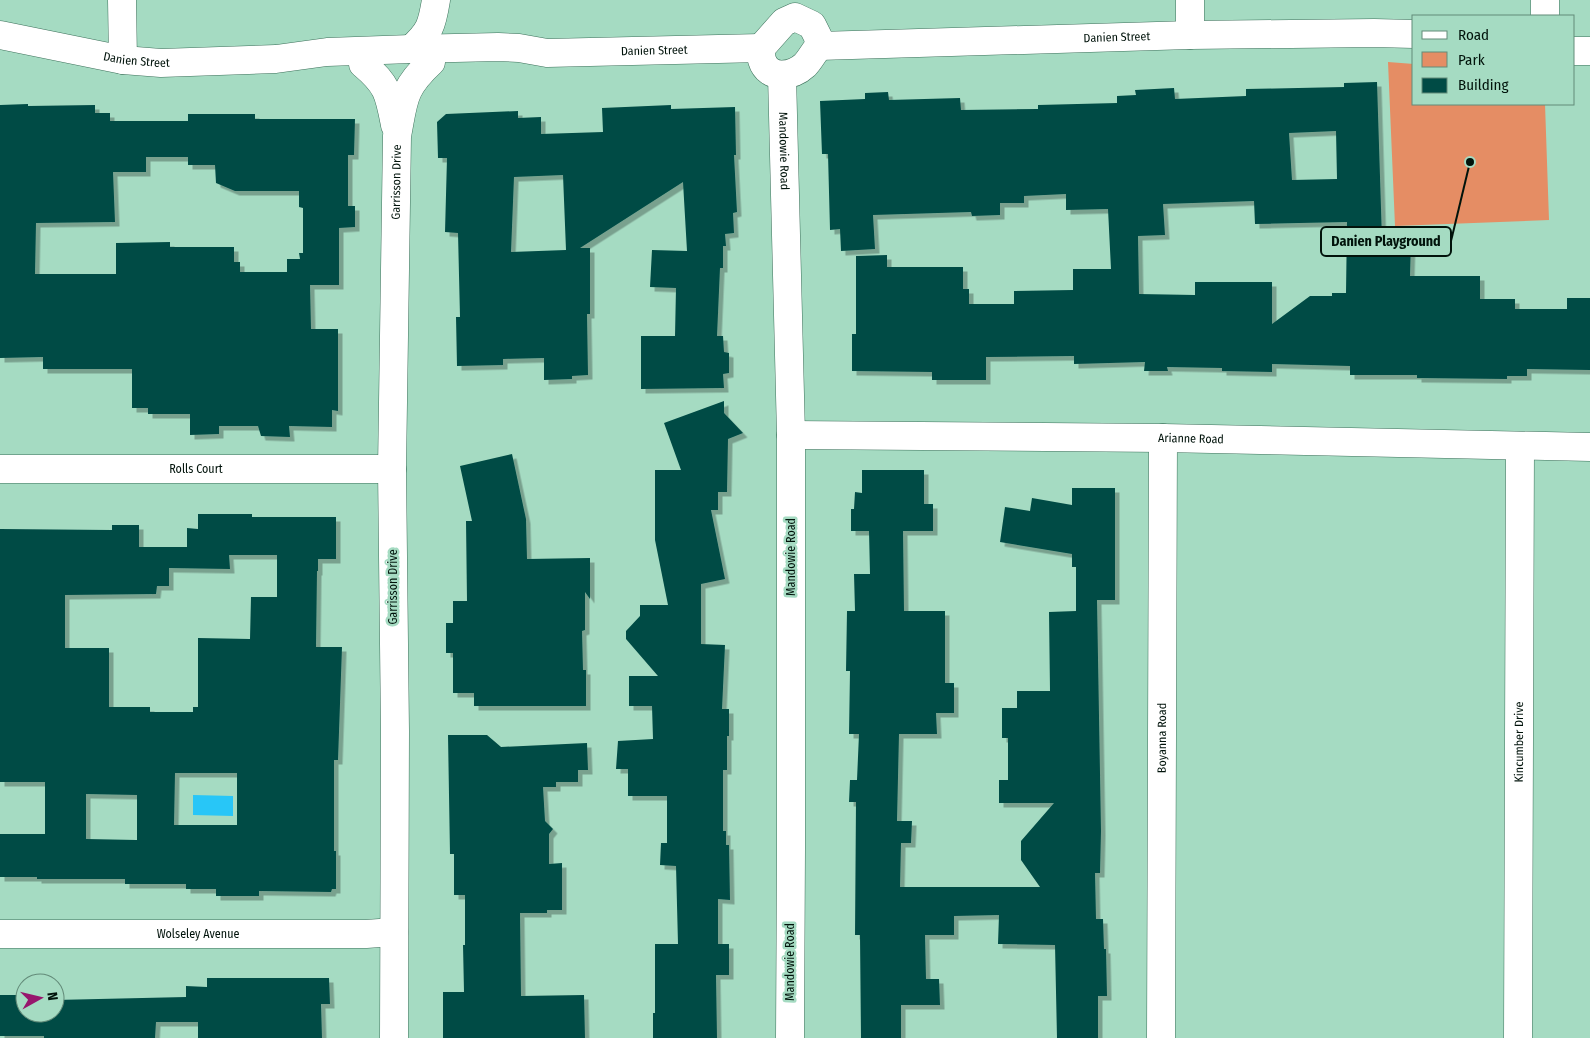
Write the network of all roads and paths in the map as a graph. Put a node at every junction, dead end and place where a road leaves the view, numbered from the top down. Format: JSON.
{"nodes":[{"id":1,"x":122,"y":0,"type":"edge"},
{"id":2,"x":436,"y":0,"type":"edge"},
{"id":3,"x":445,"y":0,"type":"edge"},
{"id":4,"x":1190,"y":0,"type":"edge"},
{"id":5,"x":1545,"y":0,"type":"edge"},
{"id":6,"x":794,"y":8,"type":"edge"},
{"id":7,"x":1545,"y":15,"type":"edge"},
{"id":8,"x":1412,"y":34,"type":"edge"},
{"id":9,"x":0,"y":35,"type":"edge"},
{"id":10,"x":1190,"y":35,"type":"junction"},
{"id":11,"x":819,"y":46,"type":"junction"},
{"id":12,"x":469,"y":48,"type":"junction"},
{"id":13,"x":761,"y":48,"type":"junction"},
{"id":14,"x":1575,"y":51,"type":"edge"},
{"id":15,"x":1590,"y":51,"type":"edge"},
{"id":16,"x":547,"y":53,"type":"junction"},
{"id":17,"x":421,"y":56,"type":"junction"},
{"id":18,"x":276,"y":59,"type":"junction"},
{"id":19,"x":123,"y":60,"type":"junction"},
{"id":20,"x":363,"y":64,"type":"junction"},
{"id":21,"x":782,"y":75,"type":"junction"},
{"id":22,"x":397,"y":136,"type":"junction"},
{"id":23,"x":791,"y":435,"type":"junction"},
{"id":24,"x":1163,"y":438,"type":"junction"},
{"id":25,"x":1520,"y":446,"type":"junction"},
{"id":26,"x":1590,"y":447,"type":"edge"},
{"id":27,"x":0,"y":469,"type":"edge"},
{"id":28,"x":392,"y":469,"type":"junction"},
{"id":29,"x":394,"y":932,"type":"junction"},
{"id":30,"x":0,"y":934,"type":"edge"},
{"id":31,"x":394,"y":1038,"type":"edge"},
{"id":32,"x":790,"y":1038,"type":"edge"},
{"id":33,"x":1161,"y":1038,"type":"edge"},
{"id":34,"x":1518,"y":1038,"type":"edge"}],
"edges":[{"from":1,"to":19,"type":"street"},
{"from":2,"to":17,"type":"street","name":"Garrisson Drive"},
{"from":3,"to":12,"type":"street"},
{"from":4,"to":10,"type":"street"},
{"from":5,"to":7,"type":"street"},
{"from":6,"to":11,"type":"street"},
{"from":6,"to":13,"type":"street"},
{"from":8,"to":10,"type":"street","name":"Danien Street"},
{"from":9,"to":19,"type":"street","name":"Danien Street"},
{"from":10,"to":11,"type":"street","name":"Danien Street"},
{"from":11,"to":21,"type":"street"},
{"from":12,"to":16,"type":"street","name":"Danien Street"},
{"from":12,"to":17,"type":"street","name":"Danien Street"},
{"from":13,"to":16,"type":"street","name":"Danien Street"},
{"from":13,"to":21,"type":"street"},
{"from":14,"to":15,"type":"street"},
{"from":16,"to":17,"type":"street","name":"Danien Street"},
{"from":17,"to":18,"type":"street","name":"Danien Street"},
{"from":17,"to":20,"type":"street","name":"Danien Street"},
{"from":17,"to":22,"type":"street","name":"Garrisson Drive"},
{"from":18,"to":19,"type":"street","name":"Danien Street"},
{"from":18,"to":20,"type":"street","name":"Danien Street"},
{"from":20,"to":22,"type":"street","name":"Garrisson Drive"},
{"from":21,"to":23,"type":"street","name":"Mandowie Road"},
{"from":22,"to":28,"type":"street","name":"Garrisson Drive"},
{"from":23,"to":24,"type":"street","name":"Arianne Road"},
{"from":23,"to":32,"type":"street","name":"Mandowie Road"},
{"from":24,"to":25,"type":"street","name":"Arianne Road"},
{"from":24,"to":33,"type":"street","name":"Boyanna Road"},
{"from":25,"to":26,"type":"street","name":"Arianne Road"},
{"from":25,"to":34,"type":"street","name":"Kincumber Drive"},
{"from":27,"to":28,"type":"street","name":"Rolls Court"},
{"from":28,"to":29,"type":"street","name":"Garrisson Drive"},
{"from":29,"to":30,"type":"street","name":"Wolseley Avenue"},
{"from":29,"to":31,"type":"street","name":"Garrisson Drive"}]}
